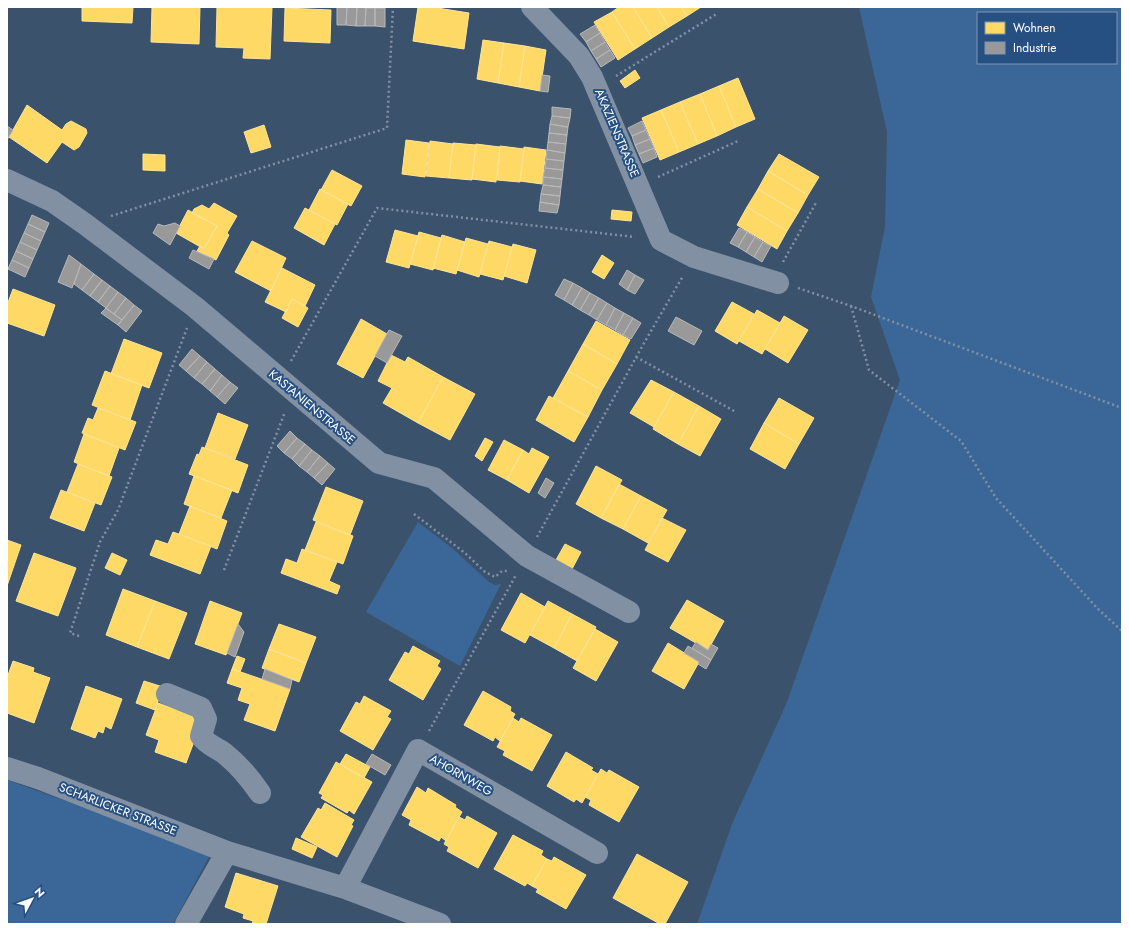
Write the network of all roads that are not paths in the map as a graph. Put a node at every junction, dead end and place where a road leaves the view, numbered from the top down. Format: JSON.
{"nodes":[{"id":1,"x":532,"y":7,"type":"edge"},
{"id":2,"x":7,"y":180,"type":"edge"},
{"id":3,"x":775,"y":282,"type":"road end"},
{"id":4,"x":629,"y":612,"type":"dead end"},
{"id":5,"x":167,"y":694,"type":"dead end"},
{"id":6,"x":7,"y":768,"type":"edge"},
{"id":7,"x":260,"y":793,"type":"dead end"},
{"id":8,"x":227,"y":852,"type":"junction"},
{"id":9,"x":597,"y":853,"type":"dead end"},
{"id":10,"x":345,"y":888,"type":"junction"},
{"id":11,"x":186,"y":924,"type":"edge"},
{"id":12,"x":440,"y":924,"type":"edge"}],
"edges":[{"from":1,"to":3,"type":"street","name":"AKAZIENSTRASSE"},
{"from":2,"to":4,"type":"street","name":"KASTANIENSTRASSE"},
{"from":5,"to":7,"type":"street"},
{"from":6,"to":8,"type":"street","name":"SCHARLICKER STRASSE"},
{"from":8,"to":10,"type":"street","name":"SCHARLICKER STRASSE"},
{"from":8,"to":11,"type":"street"},
{"from":9,"to":10,"type":"street","name":"AHORNWEG"},
{"from":10,"to":12,"type":"street","name":"SCHARLICKER STRASSE"}]}
